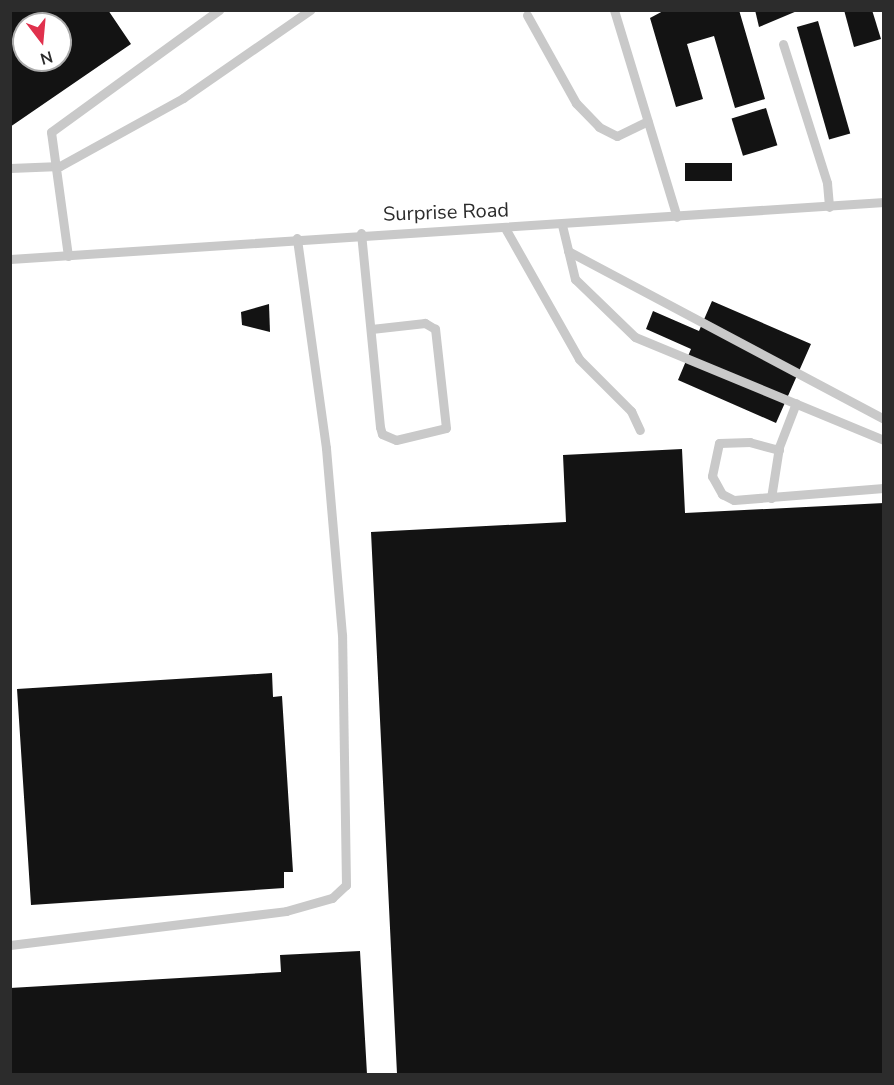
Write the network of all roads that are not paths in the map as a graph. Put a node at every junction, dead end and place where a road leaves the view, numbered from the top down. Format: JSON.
{"nodes":[{"id":1,"x":219,"y":10,"type":"edge"},
{"id":2,"x":310,"y":10,"type":"edge"},
{"id":3,"x":614,"y":10,"type":"edge"},
{"id":4,"x":526,"y":15,"type":"dead end"},
{"id":5,"x":783,"y":44,"type":"dead end"},
{"id":6,"x":648,"y":121,"type":"junction"},
{"id":7,"x":53,"y":167,"type":"junction"},
{"id":8,"x":10,"y":168,"type":"edge"},
{"id":9,"x":884,"y":202,"type":"edge"},
{"id":10,"x":829,"y":207,"type":"junction"},
{"id":11,"x":677,"y":217,"type":"junction"},
{"id":12,"x":562,"y":225,"type":"junction"},
{"id":13,"x":504,"y":228,"type":"junction"},
{"id":14,"x":362,"y":233,"type":"junction"},
{"id":15,"x":297,"y":238,"type":"junction"},
{"id":16,"x":568,"y":251,"type":"junction"},
{"id":17,"x":68,"y":256,"type":"junction"},
{"id":18,"x":10,"y":259,"type":"edge"},
{"id":19,"x":371,"y":328,"type":"junction"},
{"id":20,"x":796,"y":403,"type":"junction"},
{"id":21,"x":884,"y":419,"type":"edge"},
{"id":22,"x":640,"y":430,"type":"dead end"},
{"id":23,"x":884,"y":440,"type":"edge"},
{"id":24,"x":779,"y":450,"type":"junction"},
{"id":25,"x":884,"y":488,"type":"edge"},
{"id":26,"x":771,"y":498,"type":"junction"},
{"id":27,"x":10,"y":945,"type":"edge"}],
"edges":[{"from":1,"to":7,"type":"lane"},
{"from":2,"to":7,"type":"lane"},
{"from":3,"to":6,"type":"lane"},
{"from":4,"to":6,"type":"lane"},
{"from":5,"to":10,"type":"lane"},
{"from":6,"to":11,"type":"lane"},
{"from":7,"to":8,"type":"lane"},
{"from":7,"to":17,"type":"lane"},
{"from":9,"to":10,"type":"lane","name":"Surprise Road"},
{"from":10,"to":11,"type":"lane","name":"Surprise Road"},
{"from":11,"to":12,"type":"lane","name":"Surprise Road"},
{"from":12,"to":13,"type":"lane","name":"Surprise Road"},
{"from":12,"to":16,"type":"lane"},
{"from":13,"to":14,"type":"lane","name":"Surprise Road"},
{"from":13,"to":22,"type":"lane"},
{"from":14,"to":15,"type":"lane","name":"Surprise Road"},
{"from":14,"to":19,"type":"lane"},
{"from":15,"to":17,"type":"lane","name":"Surprise Road"},
{"from":15,"to":27,"type":"lane"},
{"from":16,"to":20,"type":"lane"},
{"from":16,"to":21,"type":"lane"},
{"from":17,"to":18,"type":"lane","name":"Surprise Road"},
{"from":19,"to":19,"type":"lane"},
{"from":20,"to":23,"type":"lane"},
{"from":20,"to":24,"type":"lane"},
{"from":24,"to":26,"type":"lane"},
{"from":24,"to":26,"type":"lane"},
{"from":25,"to":26,"type":"lane"}]}
